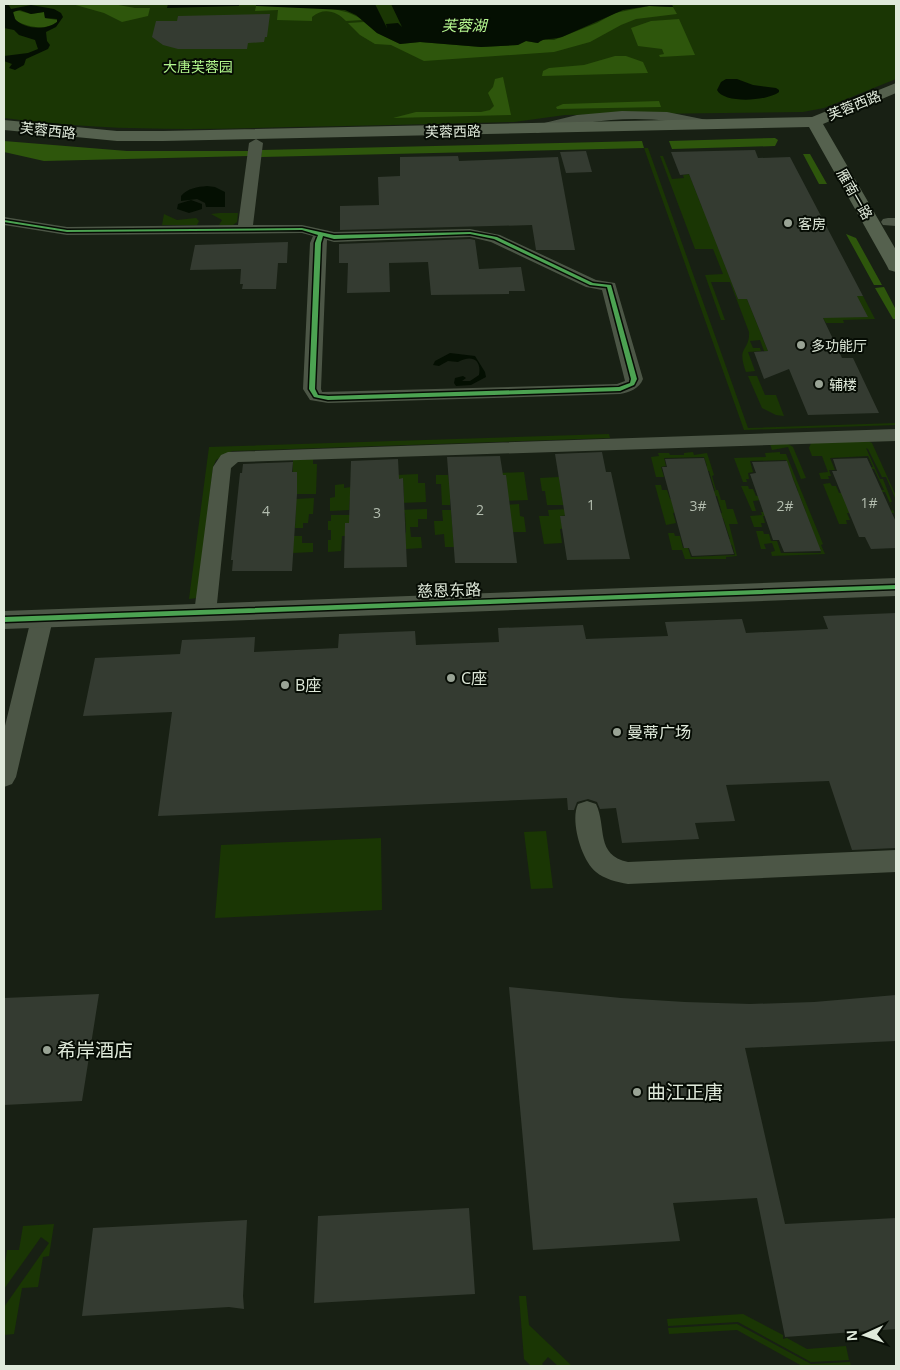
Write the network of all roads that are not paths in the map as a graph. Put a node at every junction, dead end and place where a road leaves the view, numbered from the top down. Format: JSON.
{"nodes":[{"id":1,"x":896,"y":88,"type":"edge"},
{"id":2,"x":896,"y":97,"type":"edge"},
{"id":3,"x":821,"y":122,"type":"junction"},
{"id":4,"x":4,"y":125,"type":"edge"},
{"id":5,"x":4,"y":133,"type":"edge"},
{"id":6,"x":256,"y":143,"type":"junction"},
{"id":7,"x":4,"y":221,"type":"edge"},
{"id":8,"x":893,"y":227,"type":"edge"},
{"id":9,"x":246,"y":230,"type":"junction"},
{"id":10,"x":321,"y":234,"type":"junction"},
{"id":11,"x":896,"y":266,"type":"edge"},
{"id":12,"x":896,"y":435,"type":"edge"},
{"id":13,"x":896,"y":587,"type":"edge"},
{"id":14,"x":205,"y":613,"type":"junction"},
{"id":15,"x":42,"y":619,"type":"junction"},
{"id":16,"x":4,"y":620,"type":"edge"},
{"id":17,"x":4,"y":777,"type":"edge"},
{"id":18,"x":588,"y":811,"type":"dead end"},
{"id":19,"x":896,"y":861,"type":"edge"}],
"edges":[{"from":1,"to":3,"type":"main road","name":"芙蓉西路"},
{"from":2,"to":3,"type":"main road","name":"芙蓉西路"},
{"from":3,"to":4,"type":"main road","name":"芙蓉西路"},
{"from":3,"to":6,"type":"main road","name":"芙蓉西路"},
{"from":3,"to":8,"type":"main road","name":"雁南一路"},
{"from":3,"to":11,"type":"main road","name":"雁南一路"},
{"from":5,"to":6,"type":"main road","name":"芙蓉西路"},
{"from":6,"to":9,"type":"street"},
{"from":7,"to":9,"type":"street"},
{"from":9,"to":10,"type":"street"},
{"from":10,"to":10,"type":"street"},
{"from":12,"to":14,"type":"street"},
{"from":13,"to":14,"type":"street","name":"慈恩东路"},
{"from":14,"to":15,"type":"street","name":"慈恩东路"},
{"from":15,"to":16,"type":"street","name":"慈恩东路"},
{"from":15,"to":17,"type":"street"},
{"from":18,"to":19,"type":"street"}]}
